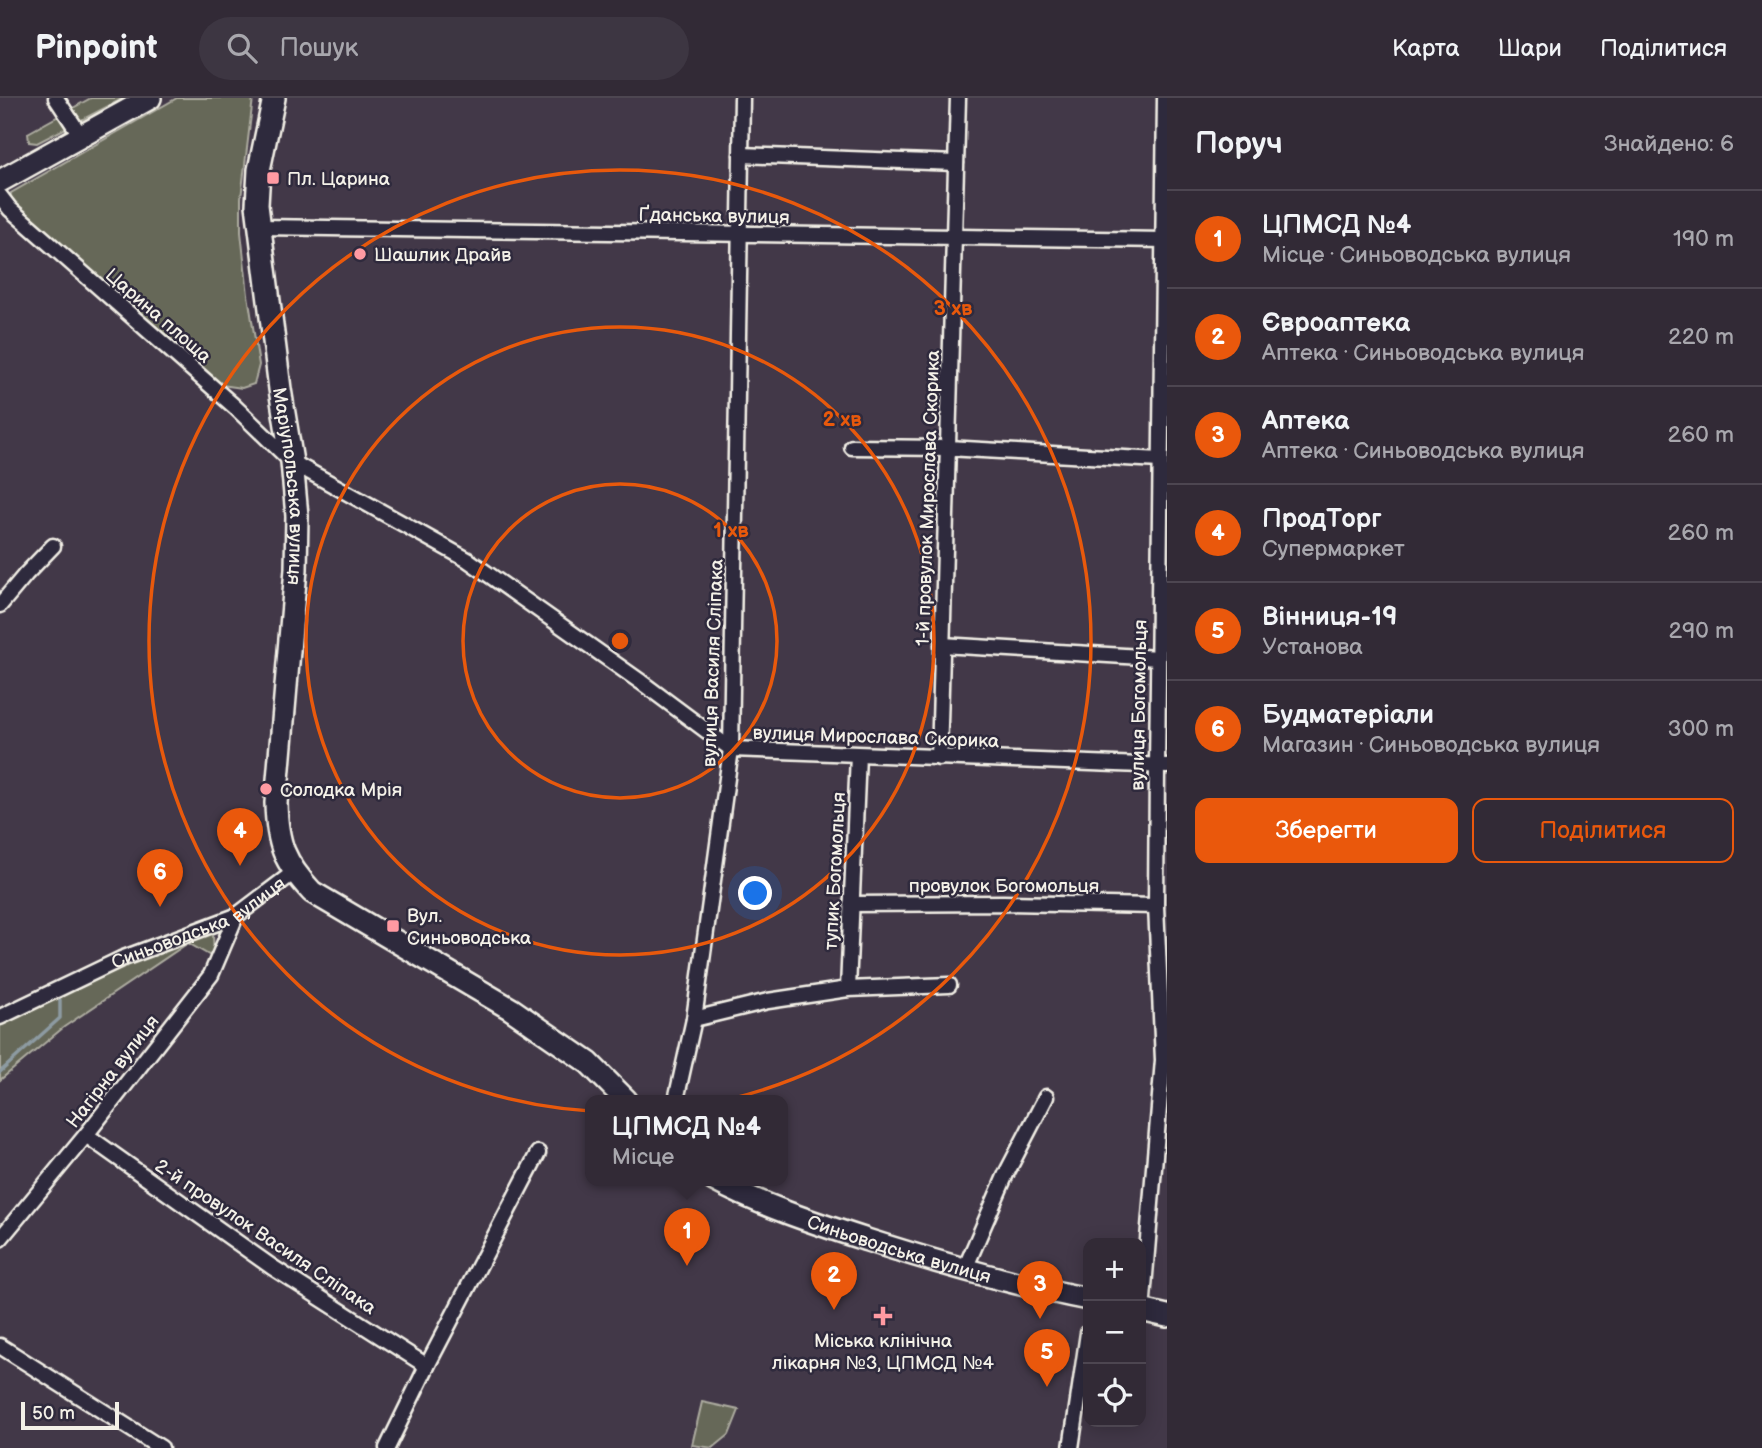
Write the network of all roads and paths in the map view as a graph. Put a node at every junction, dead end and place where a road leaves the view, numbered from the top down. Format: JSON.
{"nodes":[{"id":1,"x":56,"y":98,"type":"edge"},
{"id":2,"x":150,"y":98,"type":"edge"},
{"id":3,"x":274,"y":98,"type":"edge"},
{"id":4,"x":742,"y":98,"type":"edge"},
{"id":5,"x":958,"y":98,"type":"edge"},
{"id":6,"x":1165,"y":98,"type":"edge"},
{"id":7,"x":82,"y":136,"type":"junction"},
{"id":8,"x":741,"y":155,"type":"junction"},
{"id":9,"x":956,"y":163,"type":"junction"},
{"id":10,"x":0,"y":181,"type":"edge"},
{"id":11,"x":0,"y":196,"type":"edge"},
{"id":12,"x":260,"y":228,"type":"junction"},
{"id":13,"x":741,"y":235,"type":"junction"},
{"id":14,"x":953,"y":238,"type":"junction"},
{"id":15,"x":1164,"y":240,"type":"edge"},
{"id":16,"x":852,"y":447,"type":"dead end"},
{"id":17,"x":948,"y":448,"type":"junction"},
{"id":18,"x":1160,"y":460,"type":"junction"},
{"id":19,"x":292,"y":462,"type":"junction"},
{"id":20,"x":52,"y":546,"type":"dead end"},
{"id":21,"x":0,"y":605,"type":"edge"},
{"id":22,"x":942,"y":645,"type":"junction"},
{"id":23,"x":1158,"y":658,"type":"junction"},
{"id":24,"x":731,"y":749,"type":"junction"},
{"id":25,"x":858,"y":755,"type":"junction"},
{"id":26,"x":939,"y":758,"type":"junction"},
{"id":27,"x":1162,"y":766,"type":"edge"},
{"id":28,"x":293,"y":873,"type":"junction"},
{"id":29,"x":851,"y":904,"type":"junction"},
{"id":30,"x":1156,"y":906,"type":"junction"},
{"id":31,"x":236,"y":916,"type":"junction"},
{"id":32,"x":949,"y":985,"type":"dead end"},
{"id":33,"x":848,"y":989,"type":"junction"},
{"id":34,"x":0,"y":1017,"type":"edge"},
{"id":35,"x":694,"y":1020,"type":"junction"},
{"id":36,"x":621,"y":1095,"type":"edge"},
{"id":37,"x":677,"y":1095,"type":"edge"},
{"id":38,"x":1046,"y":1097,"type":"dead end"},
{"id":39,"x":86,"y":1135,"type":"junction"},
{"id":40,"x":538,"y":1153,"type":"dead end"},
{"id":41,"x":725,"y":1186,"type":"edge"},
{"id":42,"x":0,"y":1239,"type":"edge"},
{"id":43,"x":964,"y":1271,"type":"junction"},
{"id":44,"x":1083,"y":1299,"type":"edge"},
{"id":45,"x":1143,"y":1301,"type":"edge"},
{"id":46,"x":1146,"y":1312,"type":"edge"},
{"id":47,"x":1167,"y":1316,"type":"edge"},
{"id":48,"x":0,"y":1346,"type":"edge"},
{"id":49,"x":1083,"y":1364,"type":"edge"},
{"id":50,"x":427,"y":1366,"type":"junction"},
{"id":51,"x":161,"y":1448,"type":"edge"},
{"id":52,"x":387,"y":1448,"type":"edge"},
{"id":53,"x":1071,"y":1448,"type":"edge"}],
"edges":[{"from":1,"to":7,"type":"street"},
{"from":2,"to":7,"type":"street"},
{"from":3,"to":12,"type":"street","name":"Маріупольська вулиця"},
{"from":4,"to":8,"type":"street","name":"вулиця Василя Сліпака"},
{"from":5,"to":9,"type":"street","name":"1-й провулок Мирослава Скорика"},
{"from":6,"to":15,"type":"street","name":"вулиця Богомольця"},
{"from":7,"to":10,"type":"street"},
{"from":8,"to":9,"type":"street"},
{"from":8,"to":13,"type":"street","name":"вулиця Василя Сліпака"},
{"from":9,"to":14,"type":"street","name":"1-й провулок Мирослава Скорика"},
{"from":11,"to":19,"type":"street","name":"Царина площа"},
{"from":12,"to":13,"type":"street","name":"Ґданська вулиця"},
{"from":12,"to":19,"type":"street","name":"Маріупольська вулиця"},
{"from":13,"to":14,"type":"street","name":"Ґданська вулиця"},
{"from":13,"to":24,"type":"street","name":"вулиця Василя Сліпака"},
{"from":14,"to":15,"type":"street","name":"Ґданська вулиця"},
{"from":14,"to":17,"type":"street","name":"1-й провулок Мирослава Скорика"},
{"from":15,"to":18,"type":"street","name":"вулиця Богомольця"},
{"from":16,"to":17,"type":"street"},
{"from":17,"to":18,"type":"street"},
{"from":17,"to":22,"type":"street","name":"1-й провулок Мирослава Скорика"},
{"from":18,"to":23,"type":"street","name":"вулиця Богомольця"},
{"from":19,"to":24,"type":"street","name":"вулиця Мирослава Скорика"},
{"from":19,"to":28,"type":"street","name":"Маріупольська вулиця"},
{"from":20,"to":21,"type":"street"},
{"from":22,"to":23,"type":"street"},
{"from":22,"to":26,"type":"street","name":"1-й провулок Мирослава Скорика"},
{"from":23,"to":27,"type":"street","name":"вулиця Богомольця"},
{"from":24,"to":25,"type":"street","name":"вулиця Мирослава Скорика"},
{"from":24,"to":35,"type":"street","name":"вулиця Василя Сліпака"},
{"from":25,"to":26,"type":"street","name":"вулиця Мирослава Скорика"},
{"from":25,"to":29,"type":"street","name":"тупик Богомольця"},
{"from":26,"to":27,"type":"street","name":"вулиця Мирослава Скорика"},
{"from":27,"to":30,"type":"street","name":"вулиця Богомольця"},
{"from":28,"to":31,"type":"street","name":"Синьоводська вулиця"},
{"from":28,"to":36,"type":"street","name":"Синьоводська вулиця"},
{"from":29,"to":30,"type":"street","name":"провулок Богомольця"},
{"from":29,"to":33,"type":"street","name":"тупик Богомольця"},
{"from":30,"to":45,"type":"street","name":"вулиця Богомольця"},
{"from":31,"to":34,"type":"street","name":"Синьоводська вулиця"},
{"from":31,"to":39,"type":"street","name":"Нагірна вулиця"},
{"from":32,"to":33,"type":"street"},
{"from":33,"to":35,"type":"street"},
{"from":35,"to":37,"type":"street","name":"вулиця Василя Сліпака"},
{"from":38,"to":43,"type":"street"},
{"from":39,"to":42,"type":"street","name":"Нагірна вулиця"},
{"from":39,"to":50,"type":"street","name":"2-й провулок Василя Сліпака"},
{"from":40,"to":50,"type":"street"},
{"from":41,"to":43,"type":"street","name":"Синьоводська вулиця"},
{"from":43,"to":44,"type":"street","name":"Синьоводська вулиця"},
{"from":46,"to":47,"type":"street"},
{"from":48,"to":51,"type":"street"},
{"from":49,"to":53,"type":"street"},
{"from":50,"to":52,"type":"street"}]}
